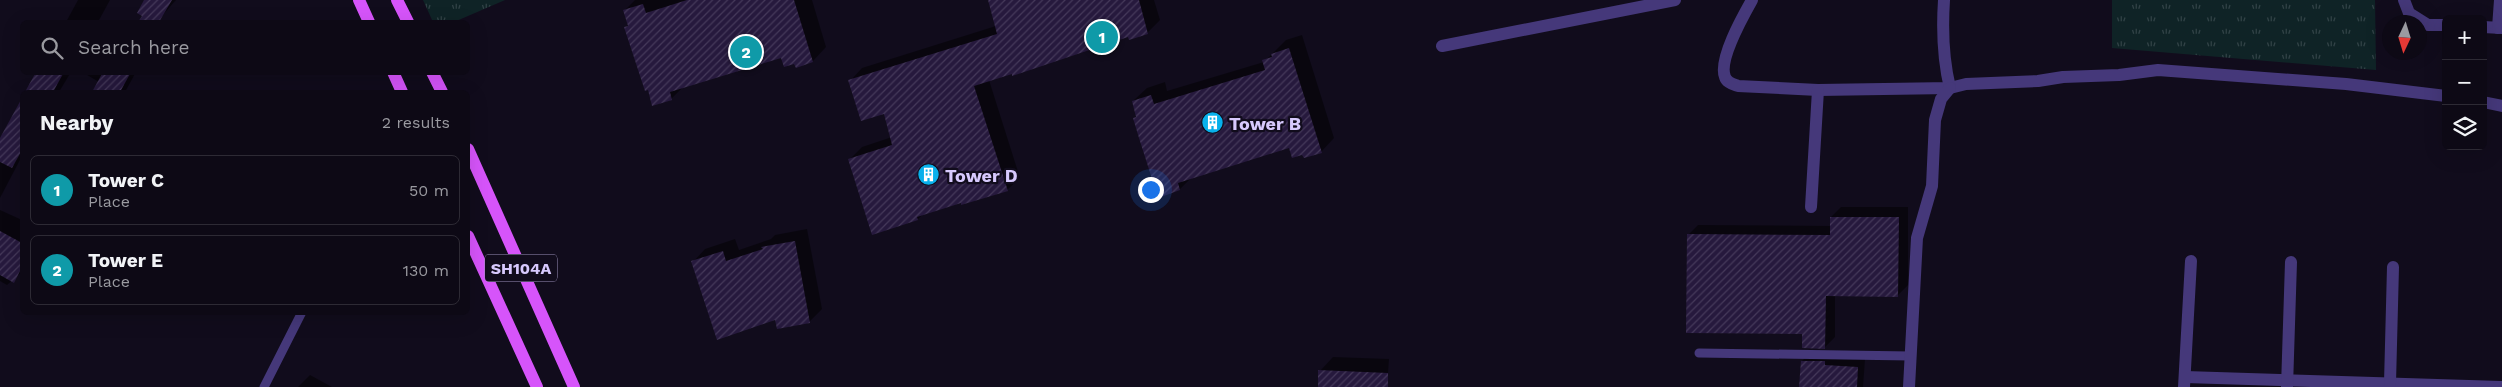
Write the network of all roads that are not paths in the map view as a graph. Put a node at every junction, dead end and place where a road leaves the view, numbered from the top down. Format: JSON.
{"nodes":[{"id":1,"x":359,"y":0,"type":"edge"},
{"id":2,"x":397,"y":0,"type":"edge"},
{"id":3,"x":1675,"y":0,"type":"edge"},
{"id":4,"x":1752,"y":0,"type":"edge"},
{"id":5,"x":1944,"y":0,"type":"edge"},
{"id":6,"x":2404,"y":0,"type":"edge"},
{"id":7,"x":2500,"y":0,"type":"edge"},
{"id":8,"x":368,"y":20,"type":"edge"},
{"id":9,"x":407,"y":20,"type":"edge"},
{"id":10,"x":2442,"y":25,"type":"edge"},
{"id":11,"x":2487,"y":27,"type":"edge"},
{"id":12,"x":2500,"y":28,"type":"edge"},
{"id":13,"x":1442,"y":46,"type":"dead end"},
{"id":14,"x":394,"y":75,"type":"edge"},
{"id":15,"x":434,"y":75,"type":"edge"},
{"id":16,"x":1950,"y":88,"type":"junction"},
{"id":17,"x":401,"y":90,"type":"edge"},
{"id":18,"x":441,"y":90,"type":"edge"},
{"id":19,"x":1818,"y":90,"type":"junction"},
{"id":20,"x":2442,"y":96,"type":"edge"},
{"id":21,"x":2487,"y":103,"type":"edge"},
{"id":22,"x":2502,"y":106,"type":"edge"},
{"id":23,"x":470,"y":153,"type":"edge"},
{"id":24,"x":1811,"y":207,"type":"dead end"},
{"id":25,"x":470,"y":240,"type":"edge"},
{"id":26,"x":2191,"y":260,"type":"dead end"},
{"id":27,"x":2290,"y":262,"type":"dead end"},
{"id":28,"x":2392,"y":267,"type":"dead end"},
{"id":29,"x":300,"y":315,"type":"edge"},
{"id":30,"x":1699,"y":353,"type":"dead end"},
{"id":31,"x":1911,"y":356,"type":"junction"},
{"id":32,"x":2184,"y":382,"type":"edge"},
{"id":33,"x":2390,"y":383,"type":"junction"},
{"id":34,"x":2287,"y":384,"type":"edge"},
{"id":35,"x":264,"y":387,"type":"edge"},
{"id":36,"x":537,"y":387,"type":"edge"},
{"id":37,"x":574,"y":387,"type":"edge"},
{"id":38,"x":1909,"y":387,"type":"edge"},
{"id":39,"x":2501,"y":387,"type":"edge"}],
"edges":[{"from":1,"to":8,"type":"main road"},
{"from":2,"to":9,"type":"main road"},
{"from":3,"to":13,"type":"street"},
{"from":4,"to":19,"type":"street"},
{"from":5,"to":16,"type":"street"},
{"from":6,"to":10,"type":"street"},
{"from":7,"to":12,"type":"street"},
{"from":11,"to":12,"type":"street"},
{"from":14,"to":17,"type":"main road"},
{"from":15,"to":18,"type":"main road"},
{"from":16,"to":19,"type":"street"},
{"from":16,"to":20,"type":"street"},
{"from":16,"to":31,"type":"street"},
{"from":19,"to":24,"type":"street"},
{"from":21,"to":22,"type":"street"},
{"from":23,"to":37,"type":"main road","number":"SH104A"},
{"from":25,"to":36,"type":"main road","number":"SH104A"},
{"from":26,"to":32,"type":"street"},
{"from":27,"to":34,"type":"street"},
{"from":28,"to":33,"type":"street"},
{"from":29,"to":35,"type":"lane"},
{"from":30,"to":31,"type":"lane"},
{"from":31,"to":38,"type":"street"},
{"from":32,"to":34,"type":"street"},
{"from":33,"to":34,"type":"street"},
{"from":33,"to":39,"type":"street"}]}
